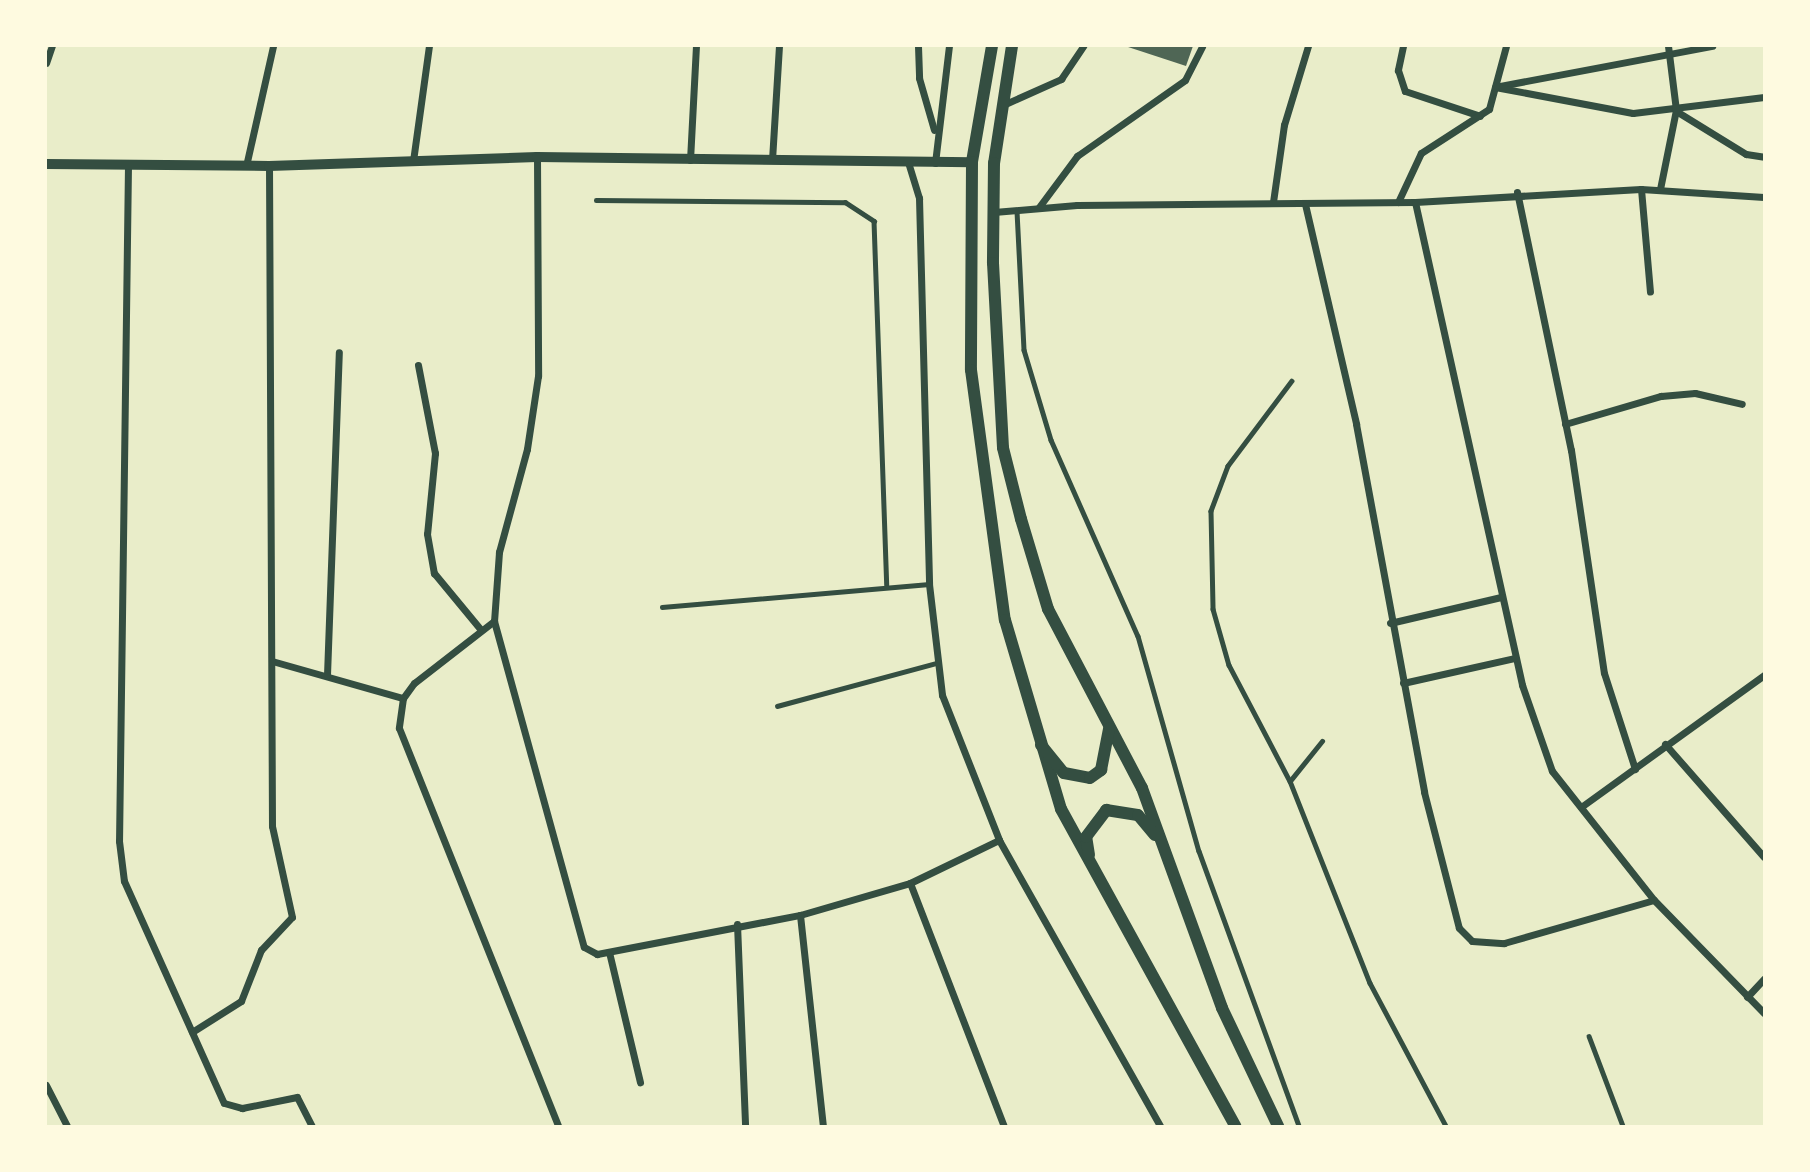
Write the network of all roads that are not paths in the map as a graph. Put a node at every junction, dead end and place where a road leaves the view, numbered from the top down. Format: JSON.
{"nodes":[{"id":1,"x":52,"y":46,"type":"edge"},
{"id":2,"x":273,"y":46,"type":"edge"},
{"id":3,"x":429,"y":46,"type":"edge"},
{"id":4,"x":696,"y":46,"type":"edge"},
{"id":5,"x":779,"y":46,"type":"edge"},
{"id":6,"x":918,"y":46,"type":"edge"},
{"id":7,"x":949,"y":46,"type":"edge"},
{"id":8,"x":992,"y":46,"type":"edge"},
{"id":9,"x":1012,"y":46,"type":"edge"},
{"id":10,"x":1083,"y":46,"type":"edge"},
{"id":11,"x":1202,"y":46,"type":"edge"},
{"id":12,"x":1308,"y":46,"type":"edge"},
{"id":13,"x":1403,"y":46,"type":"edge"},
{"id":14,"x":1506,"y":46,"type":"edge"},
{"id":15,"x":1712,"y":46,"type":"edge"},
{"id":16,"x":1669,"y":49,"type":"edge"},
{"id":17,"x":46,"y":63,"type":"edge"},
{"id":18,"x":1495,"y":87,"type":"junction"},
{"id":19,"x":1765,"y":97,"type":"edge"},
{"id":20,"x":1002,"y":105,"type":"junction"},
{"id":21,"x":1676,"y":110,"type":"junction"},
{"id":22,"x":1480,"y":116,"type":"junction"},
{"id":23,"x":935,"y":134,"type":"junction"},
{"id":24,"x":537,"y":157,"type":"junction"},
{"id":25,"x":1765,"y":157,"type":"edge"},
{"id":26,"x":690,"y":160,"type":"junction"},
{"id":27,"x":772,"y":160,"type":"junction"},
{"id":28,"x":413,"y":161,"type":"junction"},
{"id":29,"x":908,"y":162,"type":"junction"},
{"id":30,"x":972,"y":162,"type":"junction"},
{"id":31,"x":935,"y":163,"type":"junction"},
{"id":32,"x":46,"y":164,"type":"edge"},
{"id":33,"x":128,"y":165,"type":"junction"},
{"id":34,"x":246,"y":166,"type":"junction"},
{"id":35,"x":269,"y":166,"type":"junction"},
{"id":36,"x":1641,"y":189,"type":"junction"},
{"id":37,"x":1660,"y":190,"type":"junction"},
{"id":38,"x":1517,"y":192,"type":"junction"},
{"id":39,"x":1765,"y":197,"type":"edge"},
{"id":40,"x":596,"y":200,"type":"dead end"},
{"id":41,"x":1273,"y":202,"type":"junction"},
{"id":42,"x":1398,"y":202,"type":"junction"},
{"id":43,"x":1415,"y":202,"type":"junction"},
{"id":44,"x":1305,"y":204,"type":"junction"},
{"id":45,"x":1038,"y":207,"type":"junction"},
{"id":46,"x":1017,"y":209,"type":"junction"},
{"id":47,"x":994,"y":212,"type":"junction"},
{"id":48,"x":1650,"y":292,"type":"dead end"},
{"id":49,"x":339,"y":352,"type":"dead end"},
{"id":50,"x":418,"y":365,"type":"dead end"},
{"id":51,"x":1292,"y":381,"type":"dead end"},
{"id":52,"x":1742,"y":404,"type":"dead end"},
{"id":53,"x":1566,"y":424,"type":"junction"},
{"id":54,"x":929,"y":584,"type":"junction"},
{"id":55,"x":887,"y":585,"type":"junction"},
{"id":56,"x":1501,"y":597,"type":"junction"},
{"id":57,"x":662,"y":607,"type":"dead end"},
{"id":58,"x":494,"y":621,"type":"junction"},
{"id":59,"x":1390,"y":624,"type":"junction"},
{"id":60,"x":481,"y":630,"type":"junction"},
{"id":61,"x":1516,"y":658,"type":"junction"},
{"id":62,"x":272,"y":661,"type":"junction"},
{"id":63,"x":936,"y":663,"type":"junction"},
{"id":64,"x":327,"y":675,"type":"junction"},
{"id":65,"x":1765,"y":675,"type":"edge"},
{"id":66,"x":1404,"y":682,"type":"junction"},
{"id":67,"x":403,"y":698,"type":"junction"},
{"id":68,"x":777,"y":706,"type":"dead end"},
{"id":69,"x":1109,"y":729,"type":"junction"},
{"id":70,"x":1036,"y":739,"type":"junction"},
{"id":71,"x":1322,"y":741,"type":"dead end"},
{"id":72,"x":1665,"y":744,"type":"junction"},
{"id":73,"x":1635,"y":769,"type":"junction"},
{"id":74,"x":1290,"y":781,"type":"junction"},
{"id":75,"x":1581,"y":807,"type":"junction"},
{"id":76,"x":999,"y":840,"type":"junction"},
{"id":77,"x":1160,"y":840,"type":"junction"},
{"id":78,"x":1765,"y":857,"type":"edge"},
{"id":79,"x":1091,"y":867,"type":"junction"},
{"id":80,"x":911,"y":883,"type":"junction"},
{"id":81,"x":1654,"y":900,"type":"junction"},
{"id":82,"x":800,"y":915,"type":"junction"},
{"id":83,"x":737,"y":924,"type":"junction"},
{"id":84,"x":609,"y":952,"type":"junction"},
{"id":85,"x":1765,"y":979,"type":"edge"},
{"id":86,"x":1747,"y":997,"type":"junction"},
{"id":87,"x":1765,"y":1013,"type":"edge"},
{"id":88,"x":192,"y":1031,"type":"junction"},
{"id":89,"x":1589,"y":1036,"type":"dead end"},
{"id":90,"x":640,"y":1082,"type":"dead end"},
{"id":91,"x":46,"y":1085,"type":"edge"},
{"id":92,"x":67,"y":1126,"type":"edge"},
{"id":93,"x":312,"y":1126,"type":"edge"},
{"id":94,"x":558,"y":1126,"type":"edge"},
{"id":95,"x":744,"y":1126,"type":"edge"},
{"id":96,"x":823,"y":1126,"type":"edge"},
{"id":97,"x":1004,"y":1126,"type":"edge"},
{"id":98,"x":1160,"y":1126,"type":"edge"},
{"id":99,"x":1234,"y":1126,"type":"edge"},
{"id":100,"x":1278,"y":1126,"type":"edge"},
{"id":101,"x":1300,"y":1126,"type":"edge"},
{"id":102,"x":1446,"y":1126,"type":"edge"},
{"id":103,"x":1623,"y":1126,"type":"edge"}],
"edges":[{"from":1,"to":17,"type":"street"},
{"from":2,"to":34,"type":"street"},
{"from":3,"to":28,"type":"street"},
{"from":4,"to":26,"type":"street"},
{"from":5,"to":27,"type":"street"},
{"from":6,"to":23,"type":"street"},
{"from":7,"to":23,"type":"street"},
{"from":8,"to":30,"type":"main road"},
{"from":9,"to":20,"type":"main road"},
{"from":10,"to":20,"type":"street"},
{"from":11,"to":45,"type":"street"},
{"from":12,"to":41,"type":"street"},
{"from":13,"to":22,"type":"street"},
{"from":14,"to":18,"type":"street"},
{"from":15,"to":16,"type":"street"},
{"from":16,"to":18,"type":"street"},
{"from":16,"to":21,"type":"street"},
{"from":18,"to":21,"type":"street"},
{"from":18,"to":22,"type":"street"},
{"from":19,"to":21,"type":"street"},
{"from":20,"to":47,"type":"main road"},
{"from":21,"to":25,"type":"street"},
{"from":21,"to":37,"type":"street"},
{"from":22,"to":42,"type":"street"},
{"from":23,"to":31,"type":"street"},
{"from":24,"to":26,"type":"street"},
{"from":24,"to":28,"type":"street"},
{"from":24,"to":58,"type":"street"},
{"from":26,"to":27,"type":"street"},
{"from":27,"to":29,"type":"street"},
{"from":28,"to":35,"type":"street"},
{"from":29,"to":31,"type":"street"},
{"from":29,"to":54,"type":"street"},
{"from":30,"to":31,"type":"street"},
{"from":30,"to":70,"type":"main road"},
{"from":32,"to":33,"type":"street"},
{"from":33,"to":34,"type":"street"},
{"from":33,"to":88,"type":"street"},
{"from":34,"to":35,"type":"street"},
{"from":35,"to":62,"type":"street"},
{"from":36,"to":37,"type":"street"},
{"from":36,"to":38,"type":"street"},
{"from":36,"to":48,"type":"street"},
{"from":37,"to":39,"type":"street"},
{"from":38,"to":43,"type":"street"},
{"from":38,"to":53,"type":"street"},
{"from":40,"to":55,"type":"lane"},
{"from":41,"to":44,"type":"street"},
{"from":41,"to":45,"type":"street"},
{"from":42,"to":43,"type":"street"},
{"from":42,"to":44,"type":"street"},
{"from":43,"to":56,"type":"street"},
{"from":44,"to":59,"type":"street"},
{"from":45,"to":46,"type":"street"},
{"from":46,"to":47,"type":"street"},
{"from":46,"to":101,"type":"lane"},
{"from":47,"to":69,"type":"main road"},
{"from":49,"to":64,"type":"street"},
{"from":50,"to":60,"type":"street"},
{"from":51,"to":74,"type":"lane"},
{"from":52,"to":53,"type":"street"},
{"from":53,"to":73,"type":"street"},
{"from":54,"to":55,"type":"lane"},
{"from":54,"to":63,"type":"street"},
{"from":55,"to":57,"type":"lane"},
{"from":56,"to":59,"type":"street"},
{"from":56,"to":61,"type":"street"},
{"from":58,"to":60,"type":"street"},
{"from":58,"to":84,"type":"street"},
{"from":59,"to":66,"type":"street"},
{"from":60,"to":67,"type":"street"},
{"from":61,"to":66,"type":"street"},
{"from":61,"to":75,"type":"street"},
{"from":62,"to":64,"type":"street"},
{"from":62,"to":88,"type":"street"},
{"from":63,"to":68,"type":"lane"},
{"from":63,"to":76,"type":"street"},
{"from":64,"to":67,"type":"street"},
{"from":65,"to":72,"type":"street"},
{"from":66,"to":81,"type":"street"},
{"from":67,"to":94,"type":"street"},
{"from":69,"to":70,"type":"main road"},
{"from":69,"to":77,"type":"main road"},
{"from":70,"to":79,"type":"main road"},
{"from":71,"to":74,"type":"lane"},
{"from":72,"to":73,"type":"street"},
{"from":72,"to":78,"type":"street"},
{"from":73,"to":75,"type":"street"},
{"from":74,"to":102,"type":"lane"},
{"from":75,"to":81,"type":"street"},
{"from":76,"to":80,"type":"street"},
{"from":76,"to":98,"type":"street"},
{"from":77,"to":79,"type":"main road"},
{"from":77,"to":100,"type":"main road"},
{"from":79,"to":99,"type":"main road"},
{"from":80,"to":82,"type":"street"},
{"from":80,"to":97,"type":"street"},
{"from":81,"to":86,"type":"street"},
{"from":82,"to":83,"type":"street"},
{"from":82,"to":96,"type":"street"},
{"from":83,"to":84,"type":"street"},
{"from":83,"to":95,"type":"street"},
{"from":84,"to":90,"type":"street"},
{"from":85,"to":86,"type":"street"},
{"from":86,"to":87,"type":"street"},
{"from":88,"to":93,"type":"street"},
{"from":89,"to":103,"type":"lane"},
{"from":91,"to":92,"type":"street"}]}
